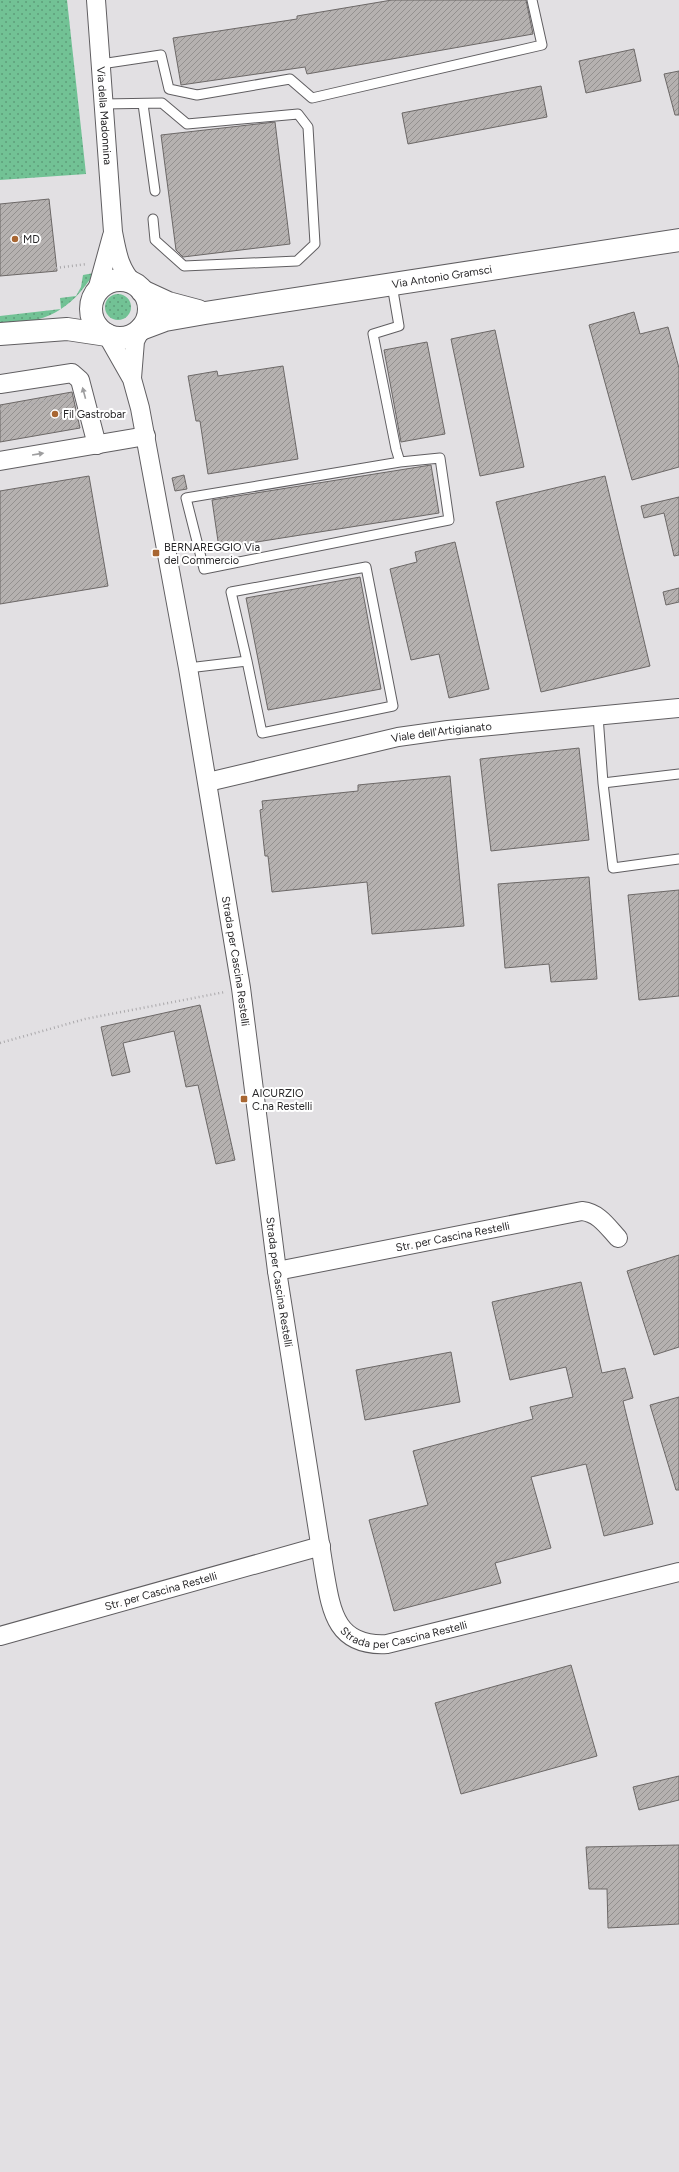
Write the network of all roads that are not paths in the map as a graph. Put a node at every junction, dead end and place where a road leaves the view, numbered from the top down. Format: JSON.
{"nodes":[{"id":1,"x":96,"y":0,"type":"edge"},
{"id":2,"x":532,"y":0,"type":"edge"},
{"id":3,"x":101,"y":64,"type":"junction"},
{"id":4,"x":103,"y":104,"type":"junction"},
{"id":5,"x":143,"y":104,"type":"junction"},
{"id":6,"x":155,"y":191,"type":"dead end"},
{"id":7,"x":153,"y":219,"type":"dead end"},
{"id":8,"x":113,"y":232,"type":"junction"},
{"id":9,"x":679,"y":240,"type":"edge"},
{"id":10,"x":392,"y":285,"type":"junction"},
{"id":11,"x":138,"y":288,"type":"junction"},
{"id":12,"x":96,"y":294,"type":"junction"},
{"id":13,"x":205,"y":313,"type":"junction"},
{"id":14,"x":141,"y":329,"type":"junction"},
{"id":15,"x":48,"y":330,"type":"junction"},
{"id":16,"x":0,"y":334,"type":"edge"},
{"id":17,"x":107,"y":335,"type":"junction"},
{"id":18,"x":132,"y":379,"type":"junction"},
{"id":19,"x":0,"y":384,"type":"edge"},
{"id":20,"x":146,"y":436,"type":"junction"},
{"id":21,"x":97,"y":445,"type":"junction"},
{"id":22,"x":0,"y":461,"type":"edge"},
{"id":23,"x":400,"y":462,"type":"junction"},
{"id":24,"x":246,"y":661,"type":"junction"},
{"id":25,"x":188,"y":668,"type":"junction"},
{"id":26,"x":679,"y":708,"type":"edge"},
{"id":27,"x":598,"y":716,"type":"junction"},
{"id":28,"x":679,"y":774,"type":"edge"},
{"id":29,"x":208,"y":782,"type":"junction"},
{"id":30,"x":603,"y":783,"type":"junction"},
{"id":31,"x":679,"y":859,"type":"edge"},
{"id":32,"x":618,"y":1238,"type":"dead end"},
{"id":33,"x":277,"y":1271,"type":"junction"},
{"id":34,"x":321,"y":1546,"type":"junction"},
{"id":35,"x":679,"y":1572,"type":"edge"},
{"id":36,"x":0,"y":1636,"type":"edge"}],
"edges":[{"from":1,"to":3,"type":"street","name":"Via della Madonnina"},
{"from":2,"to":3,"type":"lane"},
{"from":3,"to":4,"type":"street","name":"Via della Madonnina"},
{"from":4,"to":5,"type":"lane"},
{"from":4,"to":8,"type":"street","name":"Via della Madonnina"},
{"from":5,"to":6,"type":"lane"},
{"from":5,"to":7,"type":"lane"},
{"from":8,"to":11,"type":"street","name":"Via della Madonnina"},
{"from":8,"to":12,"type":"street","name":"Via della Madonnina"},
{"from":9,"to":10,"type":"street","name":"Via Antonio Gramsci"},
{"from":10,"to":13,"type":"street","name":"Via Antonio Gramsci"},
{"from":10,"to":23,"type":"lane"},
{"from":11,"to":12,"type":"street"},
{"from":11,"to":13,"type":"street","name":"Via Antonio Gramsci"},
{"from":11,"to":14,"type":"street"},
{"from":12,"to":15,"type":"street"},
{"from":12,"to":17,"type":"street"},
{"from":13,"to":14,"type":"street","name":"Via Antonio Gramsci"},
{"from":14,"to":17,"type":"street"},
{"from":14,"to":18,"type":"street"},
{"from":15,"to":16,"type":"street"},
{"from":15,"to":17,"type":"street"},
{"from":17,"to":18,"type":"street"},
{"from":18,"to":20,"type":"street","name":"Strada per Cascina Restelli"},
{"from":21,"to":19,"type":"street","one_way":true},
{"from":20,"to":21,"type":"street"},
{"from":20,"to":25,"type":"street","name":"Strada per Cascina Restelli"},
{"from":22,"to":21,"type":"street","one_way":true},
{"from":23,"to":23,"type":"lane"},
{"from":24,"to":24,"type":"lane"},
{"from":24,"to":25,"type":"lane"},
{"from":25,"to":29,"type":"street","name":"Strada per Cascina Restelli"},
{"from":26,"to":27,"type":"street","name":"Viale dell'Artigianato"},
{"from":27,"to":29,"type":"street","name":"Viale dell'Artigianato"},
{"from":27,"to":30,"type":"lane"},
{"from":28,"to":30,"type":"lane"},
{"from":29,"to":33,"type":"street","name":"Strada per Cascina Restelli"},
{"from":30,"to":31,"type":"lane"},
{"from":32,"to":33,"type":"street","name":"Str. per Cascina Restelli"},
{"from":33,"to":34,"type":"street","name":"Strada per Cascina Restelli"},
{"from":34,"to":35,"type":"street","name":"Strada per Cascina Restelli"},
{"from":34,"to":36,"type":"street","name":"Str. per Cascina Restelli"}]}
